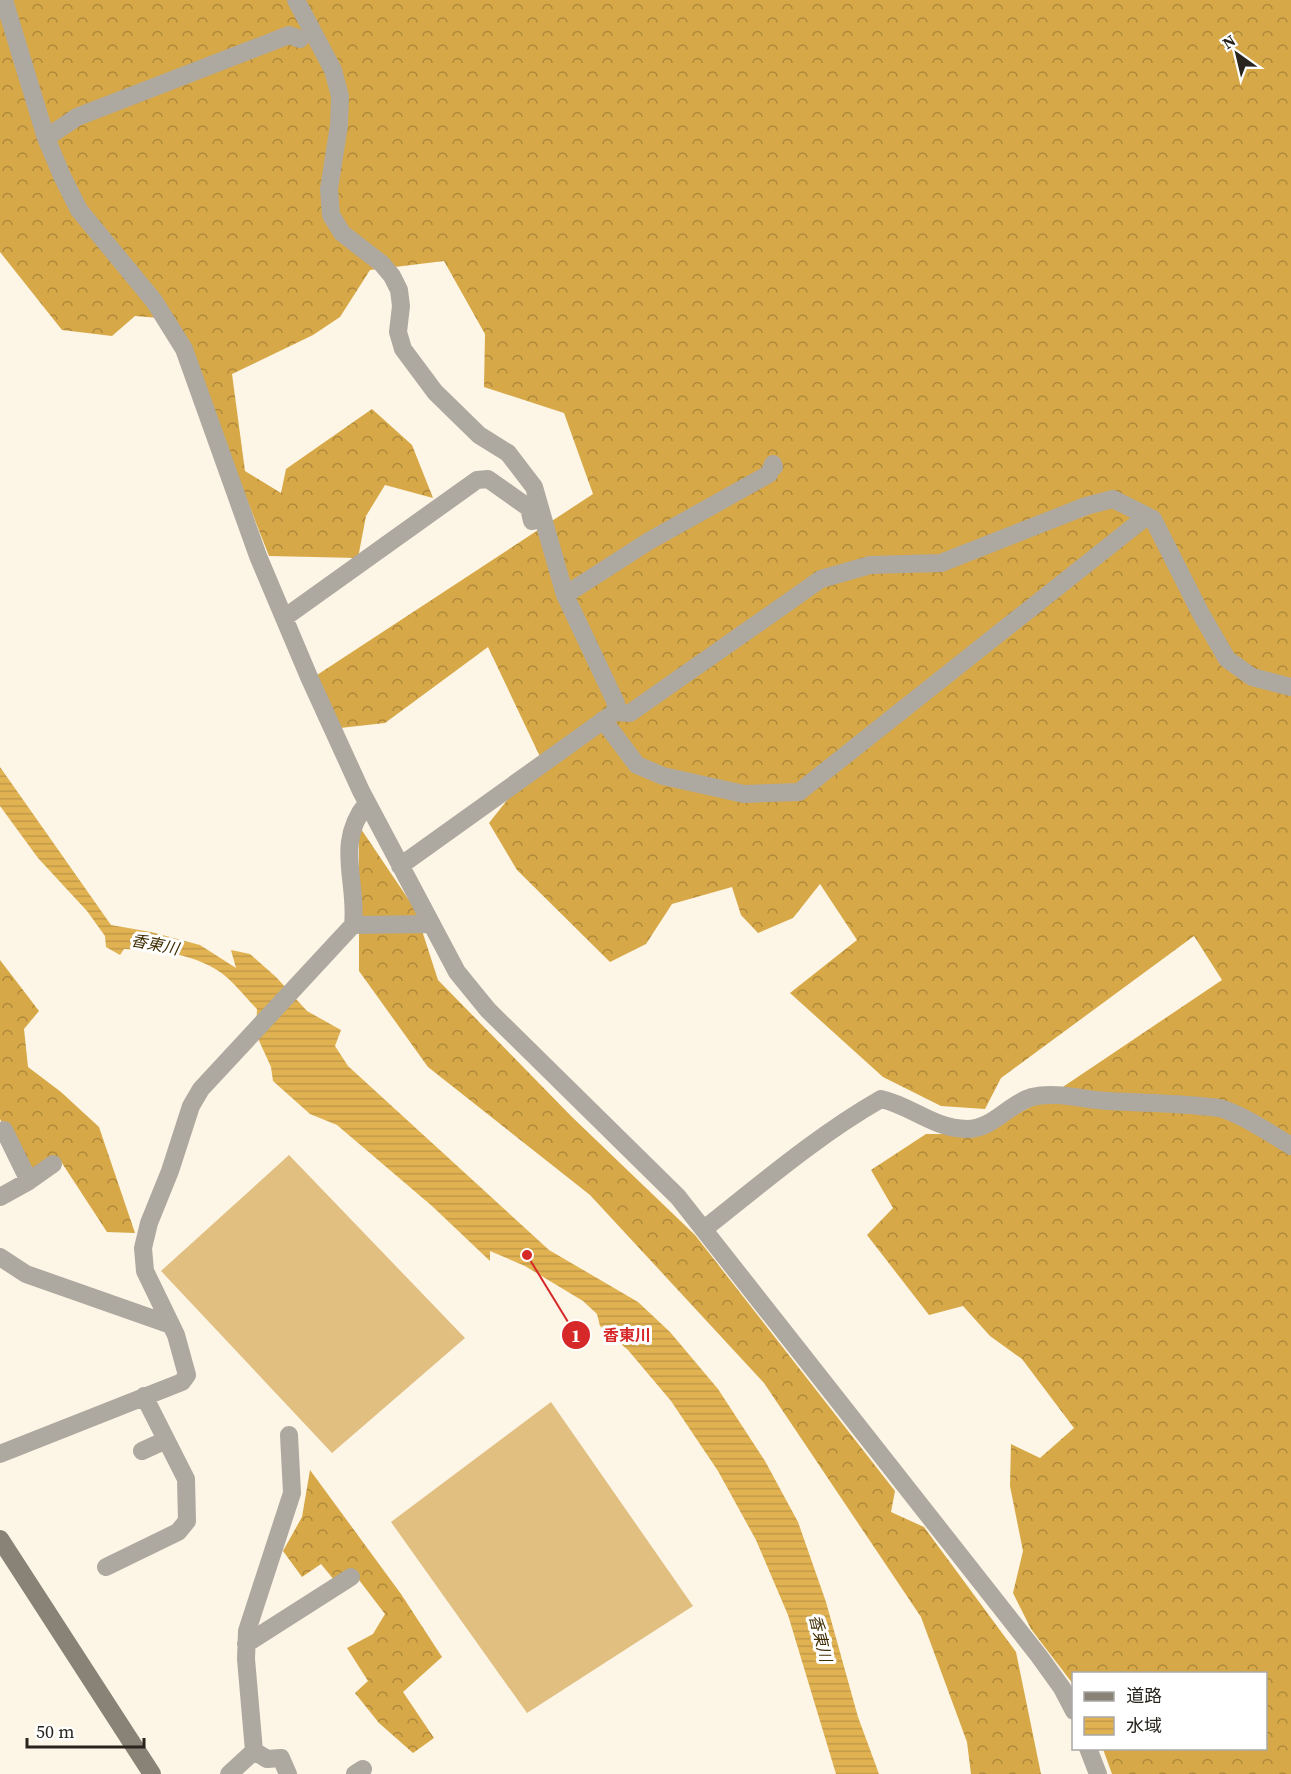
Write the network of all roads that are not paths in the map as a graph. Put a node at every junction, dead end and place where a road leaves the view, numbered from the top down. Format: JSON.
{"nodes":[{"id":1,"x":4,"y":0,"type":"edge"},
{"id":2,"x":296,"y":0,"type":"edge"},
{"id":3,"x":300,"y":39,"type":"dead end"},
{"id":4,"x":46,"y":138,"type":"junction"},
{"id":5,"x":774,"y":467,"type":"dead end"},
{"id":6,"x":1148,"y":516,"type":"junction"},
{"id":7,"x":543,"y":519,"type":"junction"},
{"id":8,"x":565,"y":594,"type":"junction"},
{"id":9,"x":284,"y":618,"type":"junction"},
{"id":10,"x":1291,"y":687,"type":"edge"},
{"id":11,"x":609,"y":716,"type":"junction"},
{"id":12,"x":367,"y":803,"type":"junction"},
{"id":13,"x":400,"y":866,"type":"junction"},
{"id":14,"x":431,"y":924,"type":"junction"},
{"id":15,"x":352,"y":925,"type":"junction"},
{"id":16,"x":4,"y":1130,"type":"dead end"},
{"id":17,"x":1291,"y":1146,"type":"edge"},
{"id":18,"x":53,"y":1164,"type":"dead end"},
{"id":19,"x":29,"y":1181,"type":"junction"},
{"id":20,"x":0,"y":1197,"type":"edge"},
{"id":21,"x":704,"y":1229,"type":"junction"},
{"id":22,"x":0,"y":1257,"type":"edge"},
{"id":23,"x":171,"y":1324,"type":"junction"},
{"id":24,"x":144,"y":1396,"type":"junction"},
{"id":25,"x":289,"y":1435,"type":"dead end"},
{"id":26,"x":166,"y":1440,"type":"junction"},
{"id":27,"x":142,"y":1451,"type":"dead end"},
{"id":28,"x":0,"y":1454,"type":"edge"},
{"id":29,"x":0,"y":1539,"type":"edge"},
{"id":30,"x":118,"y":1567,"type":"dead end"},
{"id":31,"x":351,"y":1577,"type":"dead end"},
{"id":32,"x":246,"y":1644,"type":"junction"},
{"id":33,"x":1072,"y":1708,"type":"edge"},
{"id":34,"x":1088,"y":1750,"type":"edge"},
{"id":35,"x":254,"y":1751,"type":"junction"},
{"id":36,"x":152,"y":1774,"type":"edge"},
{"id":37,"x":229,"y":1774,"type":"edge"},
{"id":38,"x":288,"y":1774,"type":"edge"},
{"id":39,"x":1098,"y":1774,"type":"edge"}],
"edges":[{"from":1,"to":4,"type":"street"},
{"from":2,"to":7,"type":"street"},
{"from":3,"to":4,"type":"street"},
{"from":4,"to":9,"type":"street"},
{"from":5,"to":8,"type":"street"},
{"from":6,"to":10,"type":"street"},
{"from":6,"to":11,"type":"street"},
{"from":6,"to":11,"type":"street"},
{"from":7,"to":8,"type":"street"},
{"from":7,"to":9,"type":"street"},
{"from":8,"to":11,"type":"street"},
{"from":9,"to":12,"type":"street"},
{"from":11,"to":13,"type":"street"},
{"from":12,"to":13,"type":"street"},
{"from":12,"to":15,"type":"street"},
{"from":13,"to":14,"type":"street"},
{"from":14,"to":15,"type":"street"},
{"from":14,"to":21,"type":"street"},
{"from":15,"to":23,"type":"street"},
{"from":16,"to":19,"type":"street"},
{"from":17,"to":21,"type":"street"},
{"from":18,"to":19,"type":"street"},
{"from":19,"to":20,"type":"street"},
{"from":21,"to":33,"type":"street"},
{"from":22,"to":23,"type":"street"},
{"from":23,"to":24,"type":"street"},
{"from":24,"to":26,"type":"street"},
{"from":24,"to":28,"type":"street"},
{"from":25,"to":32,"type":"street"},
{"from":26,"to":27,"type":"street"},
{"from":26,"to":30,"type":"street"},
{"from":29,"to":36,"type":"street"},
{"from":31,"to":32,"type":"street"},
{"from":32,"to":35,"type":"street"},
{"from":34,"to":39,"type":"street"},
{"from":35,"to":37,"type":"street"},
{"from":35,"to":38,"type":"street"}]}
